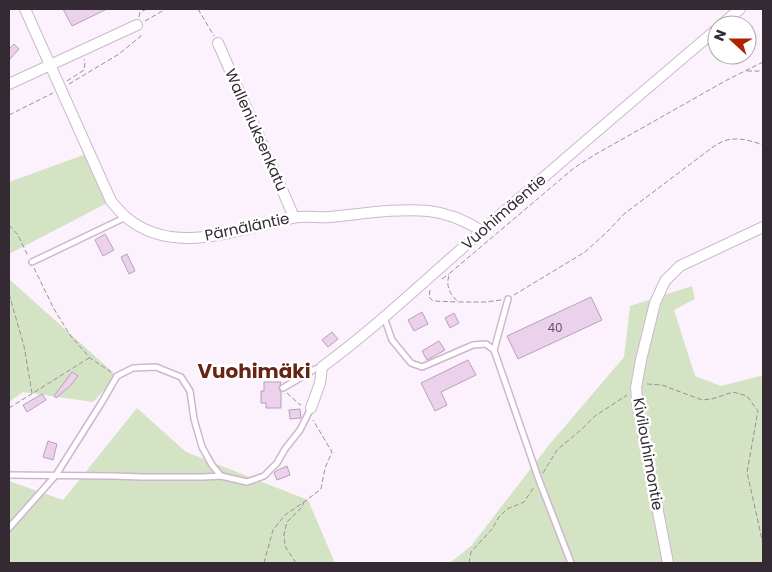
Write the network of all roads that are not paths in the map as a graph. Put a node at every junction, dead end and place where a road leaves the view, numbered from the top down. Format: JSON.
{"nodes":[{"id":1,"x":25,"y":9,"type":"edge"},
{"id":2,"x":137,"y":25,"type":"road end"},
{"id":3,"x":707,"y":38,"type":"edge"},
{"id":4,"x":218,"y":43,"type":"road end"},
{"id":5,"x":50,"y":64,"type":"junction"},
{"id":6,"x":9,"y":84,"type":"edge"},
{"id":7,"x":126,"y":217,"type":"junction"},
{"id":8,"x":294,"y":217,"type":"junction"},
{"id":9,"x":763,"y":228,"type":"edge"},
{"id":10,"x":482,"y":231,"type":"junction"},
{"id":11,"x":32,"y":262,"type":"road end"},
{"id":12,"x":508,"y":299,"type":"road end"},
{"id":13,"x":384,"y":317,"type":"junction"},
{"id":14,"x":494,"y":350,"type":"junction"},
{"id":15,"x":322,"y":367,"type":"junction"},
{"id":16,"x":283,"y":388,"type":"road end"},
{"id":17,"x":310,"y":410,"type":"joint"},
{"id":18,"x":9,"y":475,"type":"edge"},
{"id":19,"x":56,"y":475,"type":"junction"},
{"id":20,"x":221,"y":476,"type":"junction"},
{"id":21,"x":9,"y":528,"type":"edge"},
{"id":22,"x":571,"y":563,"type":"edge"},
{"id":23,"x":668,"y":563,"type":"edge"}],
"edges":[{"from":1,"to":5,"type":"street","name":"Pärnäläntie"},
{"from":2,"to":5,"type":"street"},
{"from":3,"to":10,"type":"street","name":"Vuohimäentie"},
{"from":4,"to":8,"type":"street","name":"Walleniuksenkatu"},
{"from":5,"to":6,"type":"street"},
{"from":5,"to":7,"type":"street","name":"Pärnäläntie"},
{"from":7,"to":8,"type":"street","name":"Pärnäläntie"},
{"from":7,"to":11,"type":"lane"},
{"from":8,"to":10,"type":"street","name":"Pärnäläntie"},
{"from":9,"to":23,"type":"street","name":"Kivilouhimontie"},
{"from":10,"to":13,"type":"street","name":"Vuohimäentie"},
{"from":12,"to":14,"type":"lane"},
{"from":13,"to":14,"type":"lane"},
{"from":13,"to":15,"type":"street","name":"Vuohimäentie"},
{"from":14,"to":22,"type":"lane"},
{"from":15,"to":16,"type":"lane"},
{"from":15,"to":17,"type":"street"},
{"from":17,"to":20,"type":"lane"},
{"from":18,"to":19,"type":"lane"},
{"from":19,"to":20,"type":"lane"},
{"from":19,"to":20,"type":"lane"},
{"from":19,"to":21,"type":"lane"}]}
